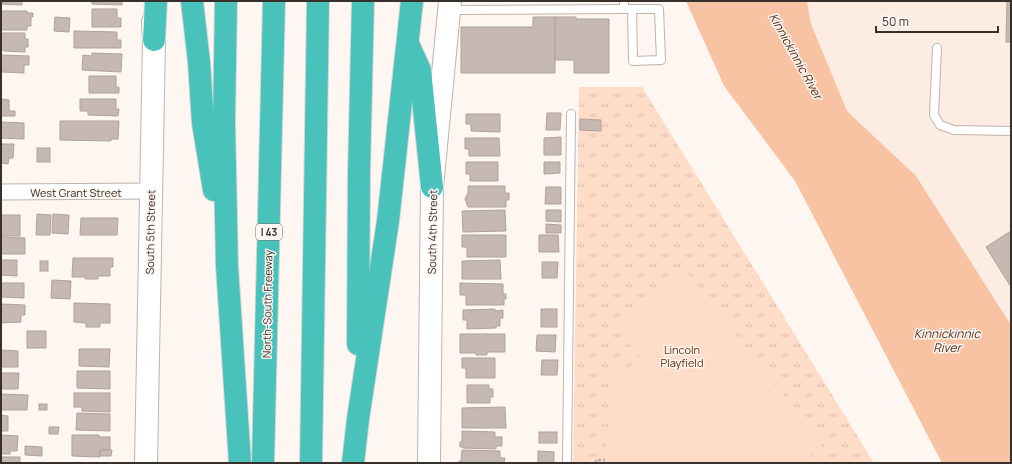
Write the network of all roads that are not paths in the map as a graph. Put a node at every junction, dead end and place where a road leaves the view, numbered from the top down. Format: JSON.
{"nodes":[{"id":1,"x":151,"y":1,"type":"edge"},
{"id":2,"x":156,"y":1,"type":"edge"},
{"id":3,"x":192,"y":1,"type":"edge"},
{"id":4,"x":226,"y":1,"type":"edge"},
{"id":5,"x":274,"y":1,"type":"edge"},
{"id":6,"x":318,"y":1,"type":"edge"},
{"id":7,"x":363,"y":1,"type":"edge"},
{"id":8,"x":449,"y":5,"type":"edge"},
{"id":9,"x":626,"y":6,"type":"edge"},
{"id":10,"x":413,"y":7,"type":"edge"},
{"id":11,"x":154,"y":40,"type":"junction"},
{"id":12,"x":408,"y":44,"type":"junction"},
{"id":13,"x":937,"y":48,"type":"dead end"},
{"id":14,"x":571,"y":114,"type":"dead end"},
{"id":15,"x":1011,"y":131,"type":"edge"},
{"id":16,"x":432,"y":187,"type":"junction"},
{"id":17,"x":151,"y":191,"type":"junction"},
{"id":18,"x":1,"y":192,"type":"edge"},
{"id":19,"x":227,"y":266,"type":"junction"},
{"id":20,"x":358,"y":419,"type":"junction"},
{"id":21,"x":146,"y":463,"type":"edge"},
{"id":22,"x":240,"y":463,"type":"edge"},
{"id":23,"x":263,"y":463,"type":"edge"},
{"id":24,"x":311,"y":463,"type":"edge"},
{"id":25,"x":353,"y":463,"type":"edge"},
{"id":26,"x":429,"y":463,"type":"edge"},
{"id":27,"x":567,"y":463,"type":"edge"}],
"edges":[{"from":1,"to":11,"type":"street","name":"South 5th Street"},
{"from":2,"to":11,"type":"highway"},
{"from":3,"to":19,"type":"highway"},
{"from":4,"to":19,"type":"highway"},
{"from":5,"to":23,"type":"highway","name":"North-South Freeway","number":"I 43"},
{"from":6,"to":24,"type":"highway"},
{"from":7,"to":20,"type":"highway"},
{"from":8,"to":9,"type":"lane"},
{"from":8,"to":16,"type":"street","name":"South 4th Street"},
{"from":9,"to":9,"type":"lane"},
{"from":10,"to":12,"type":"highway"},
{"from":11,"to":17,"type":"street","name":"South 5th Street"},
{"from":12,"to":16,"type":"highway"},
{"from":12,"to":20,"type":"highway"},
{"from":13,"to":15,"type":"lane"},
{"from":14,"to":27,"type":"lane"},
{"from":16,"to":26,"type":"street","name":"South 4th Street"},
{"from":17,"to":18,"type":"street","name":"West Grant Street"},
{"from":17,"to":21,"type":"street","name":"South 5th Street"},
{"from":19,"to":22,"type":"highway"},
{"from":20,"to":25,"type":"highway"}]}
